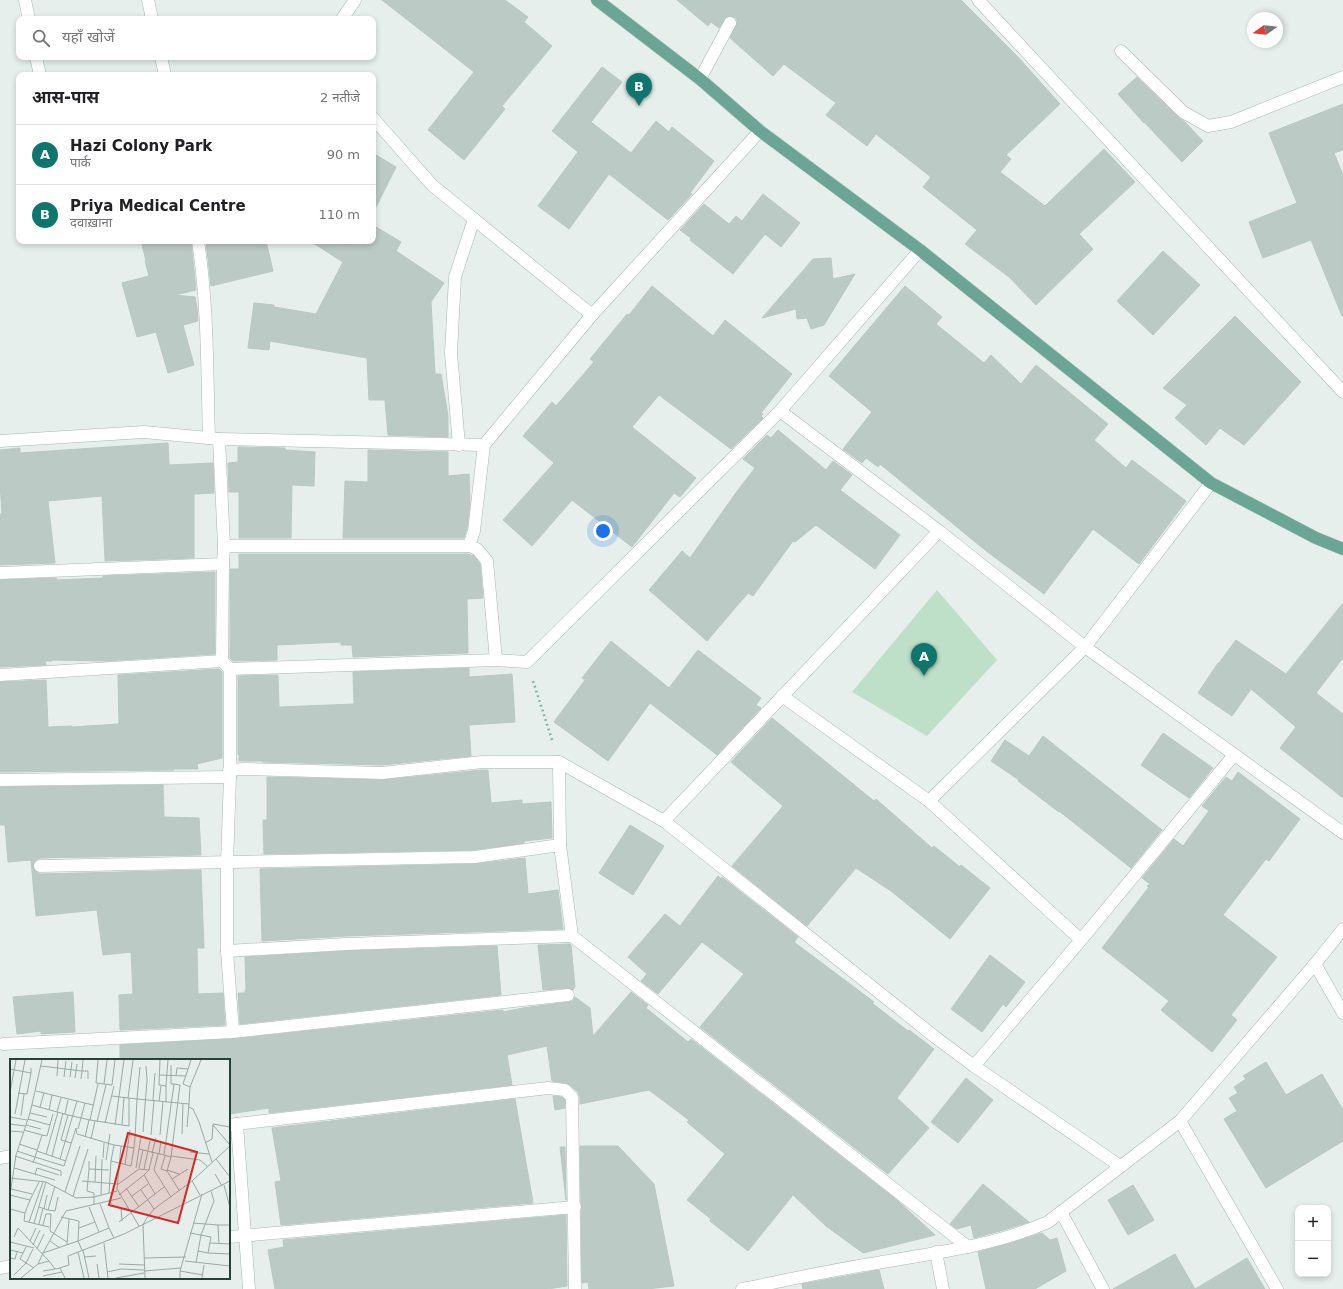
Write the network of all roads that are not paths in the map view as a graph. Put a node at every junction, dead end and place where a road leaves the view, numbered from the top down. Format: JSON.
{"nodes":[{"id":1,"x":25,"y":0,"type":"edge"},
{"id":2,"x":148,"y":0,"type":"edge"},
{"id":3,"x":355,"y":0,"type":"edge"},
{"id":4,"x":597,"y":0,"type":"edge"},
{"id":5,"x":978,"y":0,"type":"edge"},
{"id":6,"x":28,"y":16,"type":"edge"},
{"id":7,"x":151,"y":16,"type":"edge"},
{"id":8,"x":344,"y":16,"type":"edge"},
{"id":9,"x":730,"y":23,"type":"dead end"},
{"id":10,"x":1121,"y":51,"type":"dead end"},
{"id":11,"x":37,"y":60,"type":"edge"},
{"id":12,"x":162,"y":60,"type":"edge"},
{"id":13,"x":39,"y":72,"type":"edge"},
{"id":14,"x":164,"y":72,"type":"edge"},
{"id":15,"x":1343,"y":77,"type":"edge"},
{"id":16,"x":700,"y":79,"type":"junction"},
{"id":17,"x":376,"y":121,"type":"edge"},
{"id":18,"x":760,"y":131,"type":"junction"},
{"id":19,"x":474,"y":219,"type":"junction"},
{"id":20,"x":198,"y":244,"type":"edge"},
{"id":21,"x":920,"y":250,"type":"junction"},
{"id":22,"x":592,"y":315,"type":"junction"},
{"id":23,"x":1343,"y":392,"type":"edge"},
{"id":24,"x":780,"y":411,"type":"junction"},
{"id":25,"x":214,"y":438,"type":"junction"},
{"id":26,"x":0,"y":441,"type":"edge"},
{"id":27,"x":459,"y":445,"type":"junction"},
{"id":28,"x":484,"y":445,"type":"junction"},
{"id":29,"x":1211,"y":483,"type":"junction"},
{"id":30,"x":939,"y":531,"type":"junction"},
{"id":31,"x":224,"y":546,"type":"junction"},
{"id":32,"x":469,"y":546,"type":"junction"},
{"id":33,"x":1343,"y":549,"type":"edge"},
{"id":34,"x":223,"y":564,"type":"junction"},
{"id":35,"x":0,"y":573,"type":"edge"},
{"id":36,"x":1085,"y":647,"type":"junction"},
{"id":37,"x":496,"y":660,"type":"junction"},
{"id":38,"x":226,"y":665,"type":"junction"},
{"id":39,"x":0,"y":675,"type":"edge"},
{"id":40,"x":782,"y":696,"type":"junction"},
{"id":41,"x":1234,"y":755,"type":"junction"},
{"id":42,"x":559,"y":762,"type":"junction"},
{"id":43,"x":230,"y":774,"type":"junction"},
{"id":44,"x":0,"y":780,"type":"edge"},
{"id":45,"x":929,"y":801,"type":"junction"},
{"id":46,"x":664,"y":821,"type":"junction"},
{"id":47,"x":1343,"y":833,"type":"edge"},
{"id":48,"x":560,"y":845,"type":"junction"},
{"id":49,"x":227,"y":863,"type":"junction"},
{"id":50,"x":40,"y":866,"type":"dead end"},
{"id":51,"x":1343,"y":928,"type":"edge"},
{"id":52,"x":572,"y":936,"type":"junction"},
{"id":53,"x":1081,"y":940,"type":"junction"},
{"id":54,"x":227,"y":951,"type":"junction"},
{"id":55,"x":1314,"y":964,"type":"junction"},
{"id":56,"x":568,"y":995,"type":"dead end"},
{"id":57,"x":1343,"y":1013,"type":"edge"},
{"id":58,"x":233,"y":1032,"type":"junction"},
{"id":59,"x":3,"y":1044,"type":"dead end"},
{"id":60,"x":974,"y":1066,"type":"junction"},
{"id":61,"x":1180,"y":1121,"type":"junction"},
{"id":62,"x":233,"y":1125,"type":"edge"},
{"id":63,"x":10,"y":1156,"type":"edge"},
{"id":64,"x":0,"y":1158,"type":"edge"},
{"id":65,"x":1120,"y":1166,"type":"junction"},
{"id":66,"x":575,"y":1207,"type":"junction"},
{"id":67,"x":1061,"y":1212,"type":"junction"},
{"id":68,"x":244,"y":1235,"type":"junction"},
{"id":69,"x":230,"y":1237,"type":"edge"},
{"id":70,"x":968,"y":1247,"type":"junction"},
{"id":71,"x":936,"y":1252,"type":"junction"},
{"id":72,"x":10,"y":1266,"type":"edge"},
{"id":73,"x":0,"y":1268,"type":"edge"},
{"id":74,"x":249,"y":1289,"type":"edge"},
{"id":75,"x":575,"y":1289,"type":"edge"},
{"id":76,"x":742,"y":1289,"type":"edge"},
{"id":77,"x":944,"y":1289,"type":"edge"},
{"id":78,"x":1103,"y":1289,"type":"edge"},
{"id":79,"x":1277,"y":1289,"type":"edge"}],
"edges":[{"from":1,"to":6,"type":"street"},
{"from":2,"to":7,"type":"street"},
{"from":3,"to":8,"type":"street"},
{"from":4,"to":16,"type":"main road"},
{"from":5,"to":23,"type":"street"},
{"from":9,"to":16,"type":"street"},
{"from":10,"to":15,"type":"street"},
{"from":11,"to":13,"type":"street"},
{"from":12,"to":14,"type":"street"},
{"from":16,"to":18,"type":"main road"},
{"from":17,"to":19,"type":"street"},
{"from":18,"to":21,"type":"main road"},
{"from":18,"to":22,"type":"street"},
{"from":19,"to":22,"type":"street"},
{"from":19,"to":27,"type":"street"},
{"from":20,"to":25,"type":"street"},
{"from":21,"to":24,"type":"street"},
{"from":21,"to":29,"type":"main road"},
{"from":22,"to":28,"type":"street"},
{"from":24,"to":30,"type":"street"},
{"from":24,"to":37,"type":"street"},
{"from":25,"to":26,"type":"street"},
{"from":25,"to":27,"type":"street"},
{"from":25,"to":31,"type":"street"},
{"from":27,"to":28,"type":"street"},
{"from":28,"to":32,"type":"street"},
{"from":29,"to":33,"type":"main road"},
{"from":29,"to":36,"type":"street"},
{"from":30,"to":36,"type":"street"},
{"from":30,"to":40,"type":"street"},
{"from":31,"to":32,"type":"street"},
{"from":31,"to":34,"type":"street"},
{"from":32,"to":37,"type":"street"},
{"from":34,"to":35,"type":"street"},
{"from":34,"to":38,"type":"street"},
{"from":36,"to":41,"type":"street"},
{"from":36,"to":45,"type":"street"},
{"from":37,"to":38,"type":"street"},
{"from":38,"to":39,"type":"street"},
{"from":38,"to":43,"type":"street"},
{"from":40,"to":45,"type":"street"},
{"from":40,"to":46,"type":"street"},
{"from":41,"to":47,"type":"street"},
{"from":41,"to":53,"type":"street"},
{"from":42,"to":43,"type":"street"},
{"from":42,"to":46,"type":"street"},
{"from":42,"to":48,"type":"street"},
{"from":43,"to":44,"type":"street"},
{"from":43,"to":49,"type":"street"},
{"from":45,"to":53,"type":"street"},
{"from":46,"to":60,"type":"street"},
{"from":48,"to":49,"type":"street"},
{"from":48,"to":52,"type":"street"},
{"from":49,"to":50,"type":"street"},
{"from":49,"to":54,"type":"street"},
{"from":51,"to":55,"type":"street"},
{"from":52,"to":54,"type":"street"},
{"from":52,"to":70,"type":"street"},
{"from":53,"to":60,"type":"street"},
{"from":54,"to":58,"type":"street"},
{"from":55,"to":57,"type":"street"},
{"from":55,"to":61,"type":"street"},
{"from":56,"to":58,"type":"street"},
{"from":58,"to":59,"type":"street"},
{"from":60,"to":65,"type":"street"},
{"from":61,"to":65,"type":"street"},
{"from":61,"to":79,"type":"street"},
{"from":62,"to":66,"type":"street"},
{"from":62,"to":68,"type":"street"},
{"from":63,"to":64,"type":"street"},
{"from":65,"to":67,"type":"street"},
{"from":66,"to":68,"type":"street"},
{"from":66,"to":75,"type":"street"},
{"from":67,"to":70,"type":"street"},
{"from":67,"to":78,"type":"street"},
{"from":68,"to":69,"type":"street"},
{"from":68,"to":74,"type":"street"},
{"from":70,"to":71,"type":"street"},
{"from":71,"to":76,"type":"street"},
{"from":71,"to":77,"type":"street"},
{"from":72,"to":73,"type":"street"}]}
